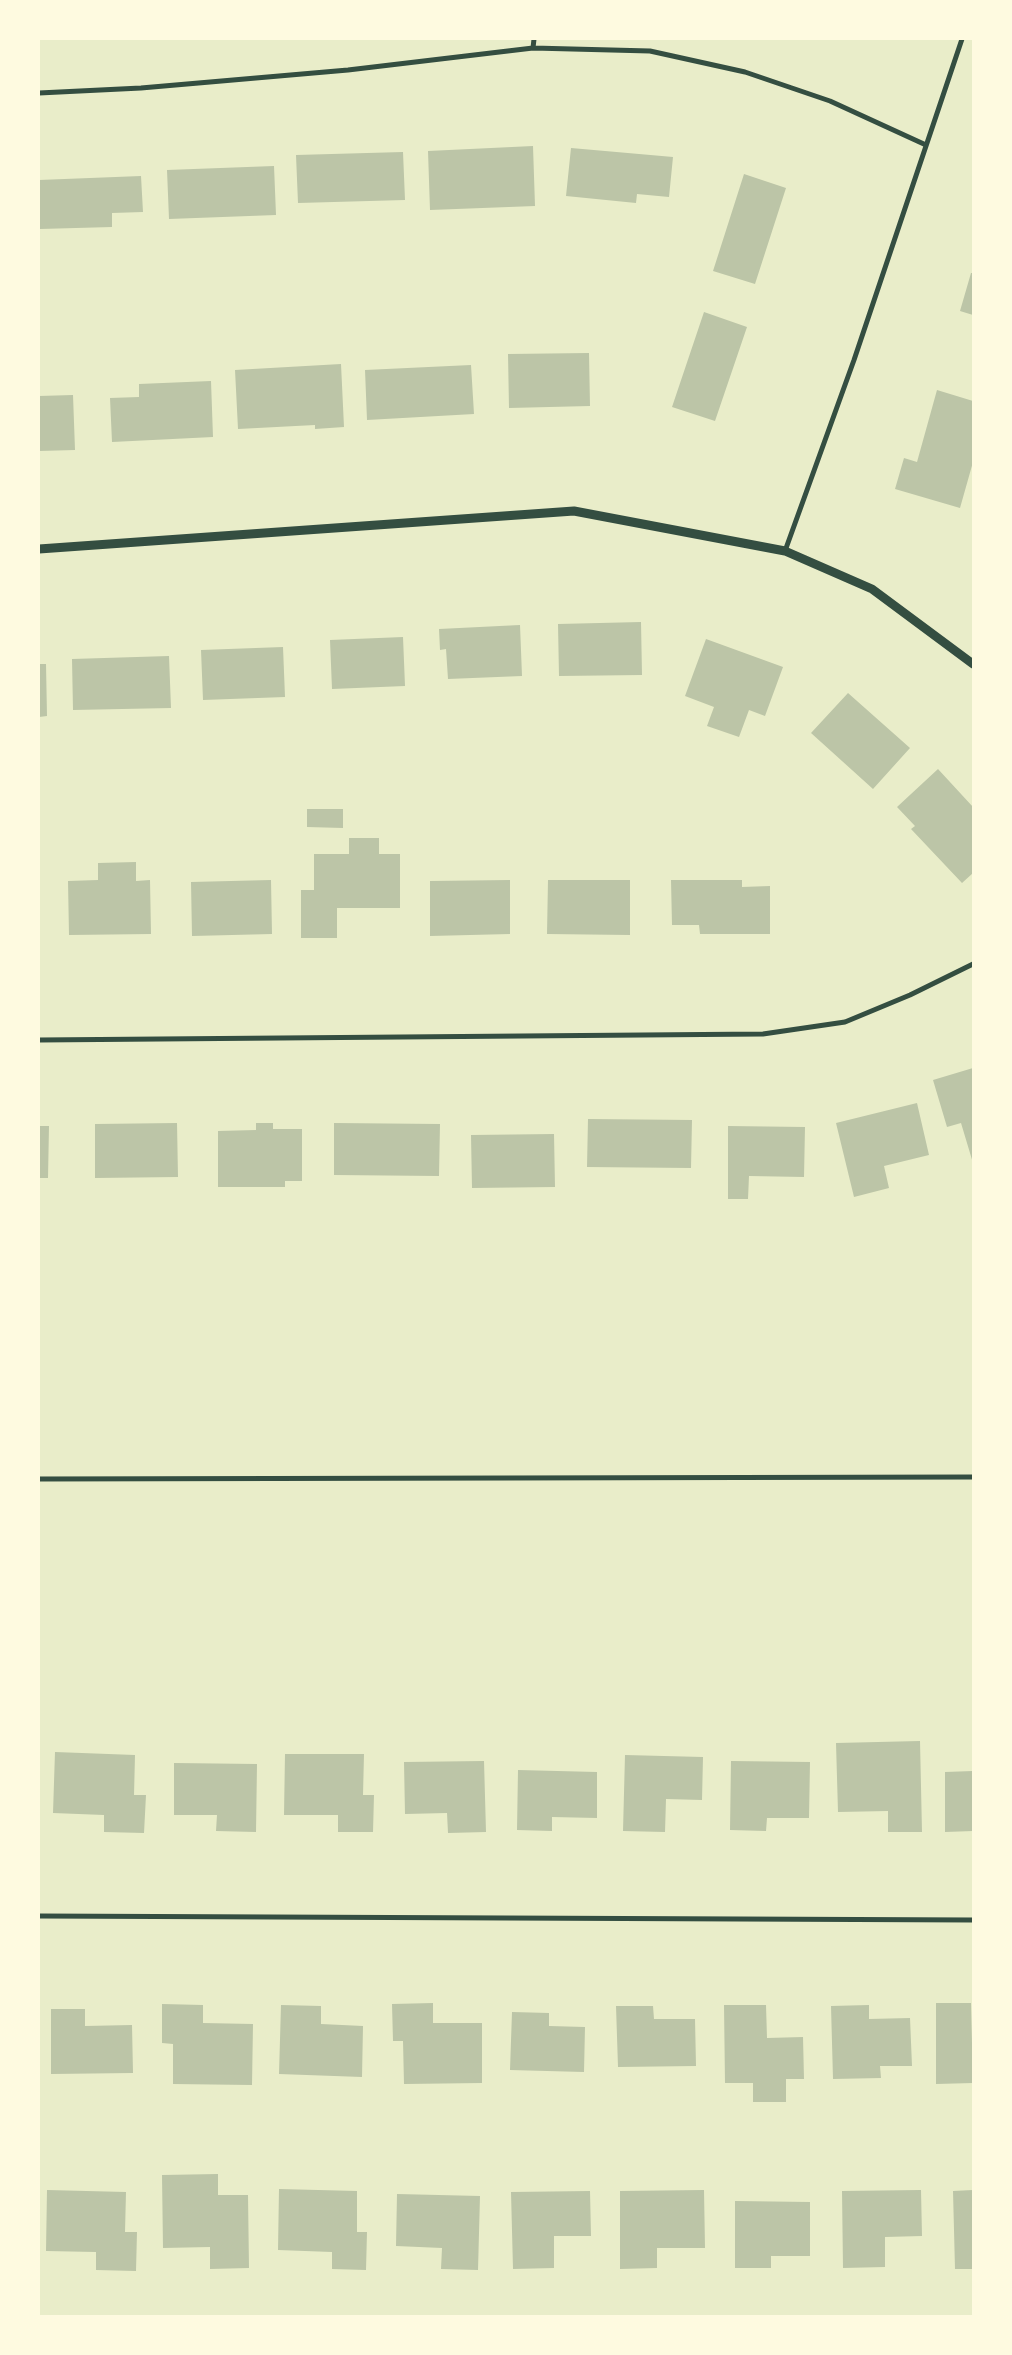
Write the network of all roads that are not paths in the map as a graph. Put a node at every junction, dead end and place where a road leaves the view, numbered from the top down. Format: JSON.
{"nodes":[{"id":1,"x":534,"y":39,"type":"edge"},
{"id":2,"x":962,"y":39,"type":"edge"},
{"id":3,"x":532,"y":48,"type":"junction"},
{"id":4,"x":39,"y":93,"type":"edge"},
{"id":5,"x":926,"y":145,"type":"junction"},
{"id":6,"x":39,"y":550,"type":"edge"},
{"id":7,"x":785,"y":551,"type":"junction"},
{"id":8,"x":973,"y":664,"type":"edge"},
{"id":9,"x":973,"y":964,"type":"edge"},
{"id":10,"x":39,"y":1040,"type":"edge"},
{"id":11,"x":973,"y":1477,"type":"edge"},
{"id":12,"x":39,"y":1479,"type":"edge"},
{"id":13,"x":39,"y":1916,"type":"edge"},
{"id":14,"x":973,"y":1920,"type":"edge"}],
"edges":[{"from":1,"to":3,"type":"street"},
{"from":2,"to":5,"type":"street"},
{"from":3,"to":4,"type":"street"},
{"from":3,"to":5,"type":"street"},
{"from":5,"to":7,"type":"street"},
{"from":6,"to":7,"type":"street"},
{"from":7,"to":8,"type":"street"},
{"from":9,"to":10,"type":"street"},
{"from":11,"to":12,"type":"street"},
{"from":13,"to":14,"type":"street"}]}
